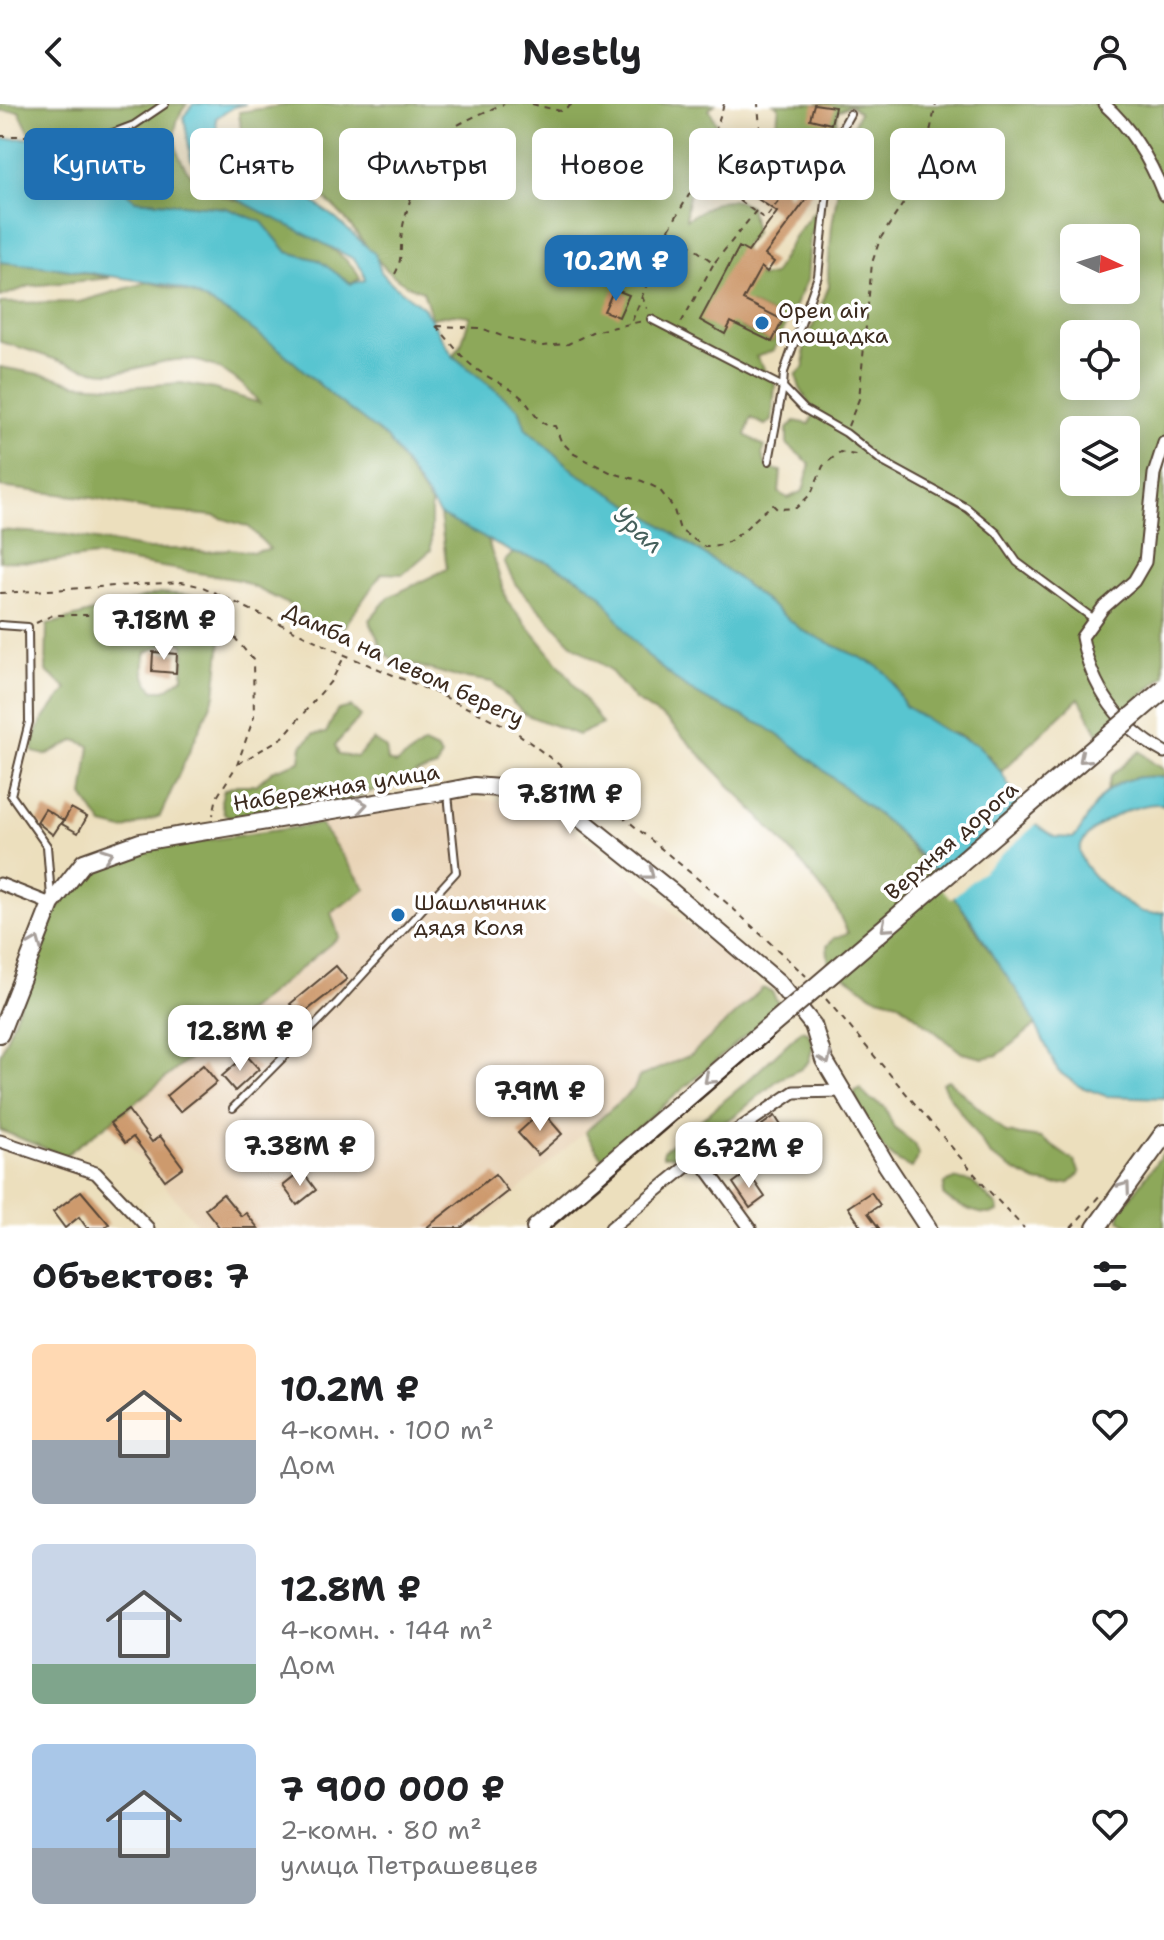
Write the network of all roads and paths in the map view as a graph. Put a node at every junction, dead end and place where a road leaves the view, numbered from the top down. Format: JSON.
{"nodes":[{"id":1,"x":165,"y":104,"type":"edge"},
{"id":2,"x":504,"y":104,"type":"edge"},
{"id":3,"x":532,"y":104,"type":"edge"},
{"id":4,"x":573,"y":104,"type":"edge"},
{"id":5,"x":724,"y":104,"type":"edge"},
{"id":6,"x":758,"y":104,"type":"edge"},
{"id":7,"x":936,"y":104,"type":"edge"},
{"id":8,"x":1104,"y":104,"type":"edge"},
{"id":9,"x":850,"y":114,"type":"dead end"},
{"id":10,"x":126,"y":128,"type":"edge"},
{"id":11,"x":716,"y":128,"type":"edge"},
{"id":12,"x":0,"y":136,"type":"edge"},
{"id":13,"x":24,"y":136,"type":"edge"},
{"id":14,"x":689,"y":195,"type":"edge"},
{"id":15,"x":1164,"y":195,"type":"edge"},
{"id":16,"x":740,"y":200,"type":"edge"},
{"id":17,"x":756,"y":211,"type":"junction"},
{"id":18,"x":669,"y":230,"type":"junction"},
{"id":19,"x":714,"y":263,"type":"junction"},
{"id":20,"x":395,"y":274,"type":"dead end"},
{"id":21,"x":642,"y":296,"type":"junction"},
{"id":22,"x":651,"y":319,"type":"junction"},
{"id":23,"x":631,"y":323,"type":"junction"},
{"id":24,"x":676,"y":332,"type":"junction"},
{"id":25,"x":783,"y":387,"type":"junction"},
{"id":26,"x":846,"y":433,"type":"junction"},
{"id":27,"x":1164,"y":443,"type":"edge"},
{"id":28,"x":769,"y":461,"type":"dead end"},
{"id":29,"x":883,"y":462,"type":"junction"},
{"id":30,"x":0,"y":593,"type":"edge"},
{"id":31,"x":1094,"y":619,"type":"junction"},
{"id":32,"x":0,"y":625,"type":"edge"},
{"id":33,"x":28,"y":627,"type":"junction"},
{"id":34,"x":345,"y":655,"type":"junction"},
{"id":35,"x":1164,"y":689,"type":"edge"},
{"id":36,"x":1164,"y":752,"type":"edge"},
{"id":37,"x":237,"y":765,"type":"junction"},
{"id":38,"x":448,"y":791,"type":"junction"},
{"id":39,"x":209,"y":830,"type":"junction"},
{"id":40,"x":0,"y":884,"type":"edge"},
{"id":41,"x":51,"y":904,"type":"junction"},
{"id":42,"x":809,"y":980,"type":"dead end"},
{"id":43,"x":834,"y":1007,"type":"dead end"},
{"id":44,"x":0,"y":1034,"type":"edge"},
{"id":45,"x":842,"y":1091,"type":"junction"},
{"id":46,"x":233,"y":1108,"type":"dead end"},
{"id":47,"x":1160,"y":1140,"type":"edge"},
{"id":48,"x":0,"y":1141,"type":"edge"},
{"id":49,"x":698,"y":1157,"type":"junction"},
{"id":50,"x":148,"y":1228,"type":"edge"},
{"id":51,"x":536,"y":1228,"type":"edge"},
{"id":52,"x":611,"y":1228,"type":"edge"},
{"id":53,"x":750,"y":1228,"type":"edge"},
{"id":54,"x":928,"y":1228,"type":"edge"},
{"id":55,"x":1024,"y":1228,"type":"edge"},
{"id":56,"x":1096,"y":1228,"type":"edge"}],
"edges":[{"from":1,"to":10,"type":"lane"},
{"from":2,"to":20,"type":"path"},
{"from":3,"to":4,"type":"path"},
{"from":5,"to":11,"type":"path"},
{"from":6,"to":17,"type":"path"},
{"from":7,"to":26,"type":"path"},
{"from":8,"to":15,"type":"street"},
{"from":9,"to":25,"type":"lane"},
{"from":12,"to":13,"type":"path"},
{"from":14,"to":18,"type":"path"},
{"from":16,"to":17,"type":"path"},
{"from":17,"to":19,"type":"path"},
{"from":18,"to":19,"type":"path"},
{"from":18,"to":21,"type":"path"},
{"from":19,"to":24,"type":"path"},
{"from":21,"to":22,"type":"path"},
{"from":21,"to":23,"type":"path"},
{"from":22,"to":23,"type":"path"},
{"from":22,"to":24,"type":"lane"},
{"from":23,"to":29,"type":"path"},
{"from":24,"to":25,"type":"lane"},
{"from":25,"to":26,"type":"lane"},
{"from":25,"to":28,"type":"lane"},
{"from":26,"to":29,"type":"lane"},
{"from":27,"to":31,"type":"street"},
{"from":29,"to":31,"type":"lane"},
{"from":30,"to":34,"type":"path","name":"Дамба на левом берегу"},
{"from":31,"to":36,"type":"street"},
{"from":32,"to":33,"type":"lane"},
{"from":33,"to":37,"type":"path"},
{"from":33,"to":41,"type":"lane"},
{"from":34,"to":37,"type":"path"},
{"from":34,"to":42,"type":"path","name":"Дамба на левом берегу"},
{"from":35,"to":51,"type":"main road","name":"Верхняя дорога","one_way":true,"bridge":true},
{"from":37,"to":39,"type":"path"},
{"from":39,"to":38,"type":"main road","name":"Набережная улица","one_way":true},
{"from":38,"to":45,"type":"main road","name":"Набережная улица","one_way":true},
{"from":38,"to":46,"type":"lane"},
{"from":41,"to":39,"type":"main road","name":"Набережная улица","one_way":true},
{"from":40,"to":41,"type":"street"},
{"from":44,"to":41,"type":"main road","name":"Набережная улица","one_way":true},
{"from":43,"to":55,"type":"path"},
{"from":45,"to":49,"type":"street"},
{"from":45,"to":54,"type":"main road","name":"Набережная улица"},
{"from":56,"to":47,"type":"main road","one_way":true},
{"from":48,"to":50,"type":"street"},
{"from":49,"to":52,"type":"street"},
{"from":49,"to":53,"type":"street"}]}
